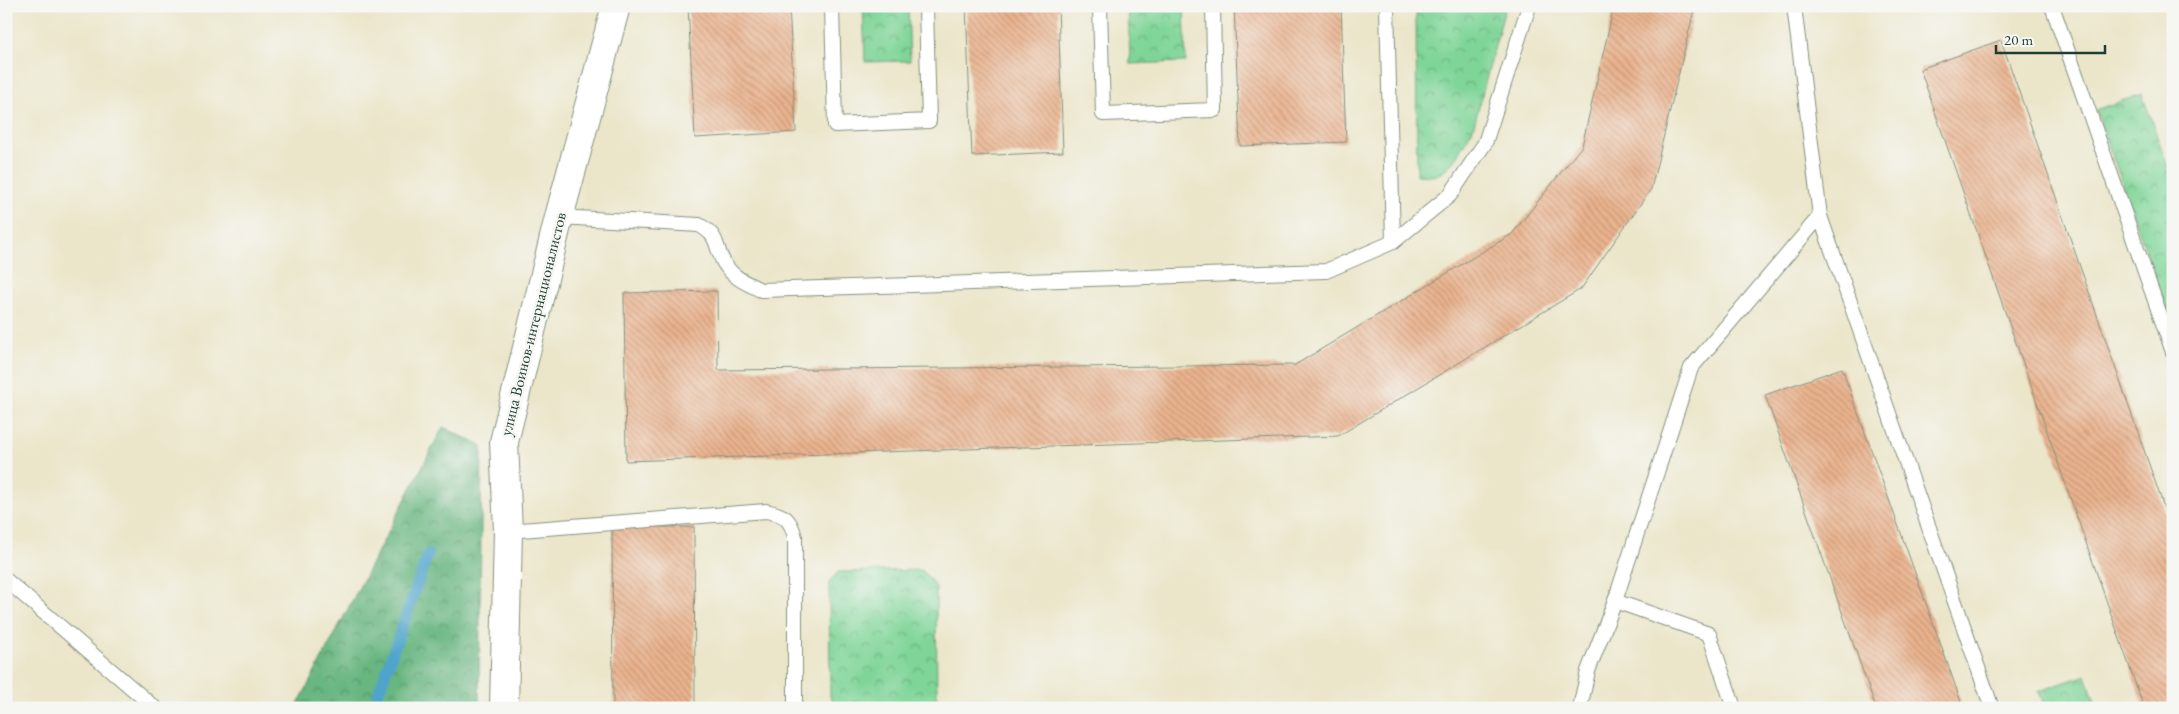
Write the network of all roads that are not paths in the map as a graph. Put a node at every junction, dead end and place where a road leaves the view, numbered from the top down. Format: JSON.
{"nodes":[{"id":1,"x":616,"y":6,"type":"edge"},
{"id":2,"x":832,"y":6,"type":"edge"},
{"id":3,"x":926,"y":6,"type":"edge"},
{"id":4,"x":1100,"y":6,"type":"edge"},
{"id":5,"x":1213,"y":6,"type":"edge"},
{"id":6,"x":1387,"y":6,"type":"edge"},
{"id":7,"x":1529,"y":6,"type":"edge"},
{"id":8,"x":1794,"y":6,"type":"edge"},
{"id":9,"x":2052,"y":6,"type":"edge"},
{"id":10,"x":1820,"y":216,"type":"junction"},
{"id":11,"x":559,"y":217,"type":"junction"},
{"id":12,"x":1393,"y":242,"type":"junction"},
{"id":13,"x":2173,"y":352,"type":"edge"},
{"id":14,"x":508,"y":531,"type":"junction"},
{"id":15,"x":6,"y":580,"type":"edge"},
{"id":16,"x":1615,"y":601,"type":"junction"},
{"id":17,"x":155,"y":708,"type":"edge"},
{"id":18,"x":504,"y":708,"type":"edge"},
{"id":19,"x":795,"y":708,"type":"edge"},
{"id":20,"x":1580,"y":708,"type":"edge"},
{"id":21,"x":1734,"y":708,"type":"edge"},
{"id":22,"x":1992,"y":708,"type":"edge"}],
"edges":[{"from":1,"to":11,"type":"street","name":"улица Воинов-интернационалистов"},
{"from":2,"to":3,"type":"lane"},
{"from":4,"to":5,"type":"lane"},
{"from":6,"to":12,"type":"lane"},
{"from":7,"to":12,"type":"lane"},
{"from":8,"to":10,"type":"lane"},
{"from":9,"to":13,"type":"lane"},
{"from":10,"to":16,"type":"lane"},
{"from":10,"to":22,"type":"lane"},
{"from":11,"to":12,"type":"lane"},
{"from":11,"to":14,"type":"street","name":"улица Воинов-интернационалистов"},
{"from":14,"to":18,"type":"street","name":"улица Воинов-интернационалистов"},
{"from":14,"to":19,"type":"lane"},
{"from":15,"to":17,"type":"lane"},
{"from":16,"to":20,"type":"lane"},
{"from":16,"to":21,"type":"lane"}]}
